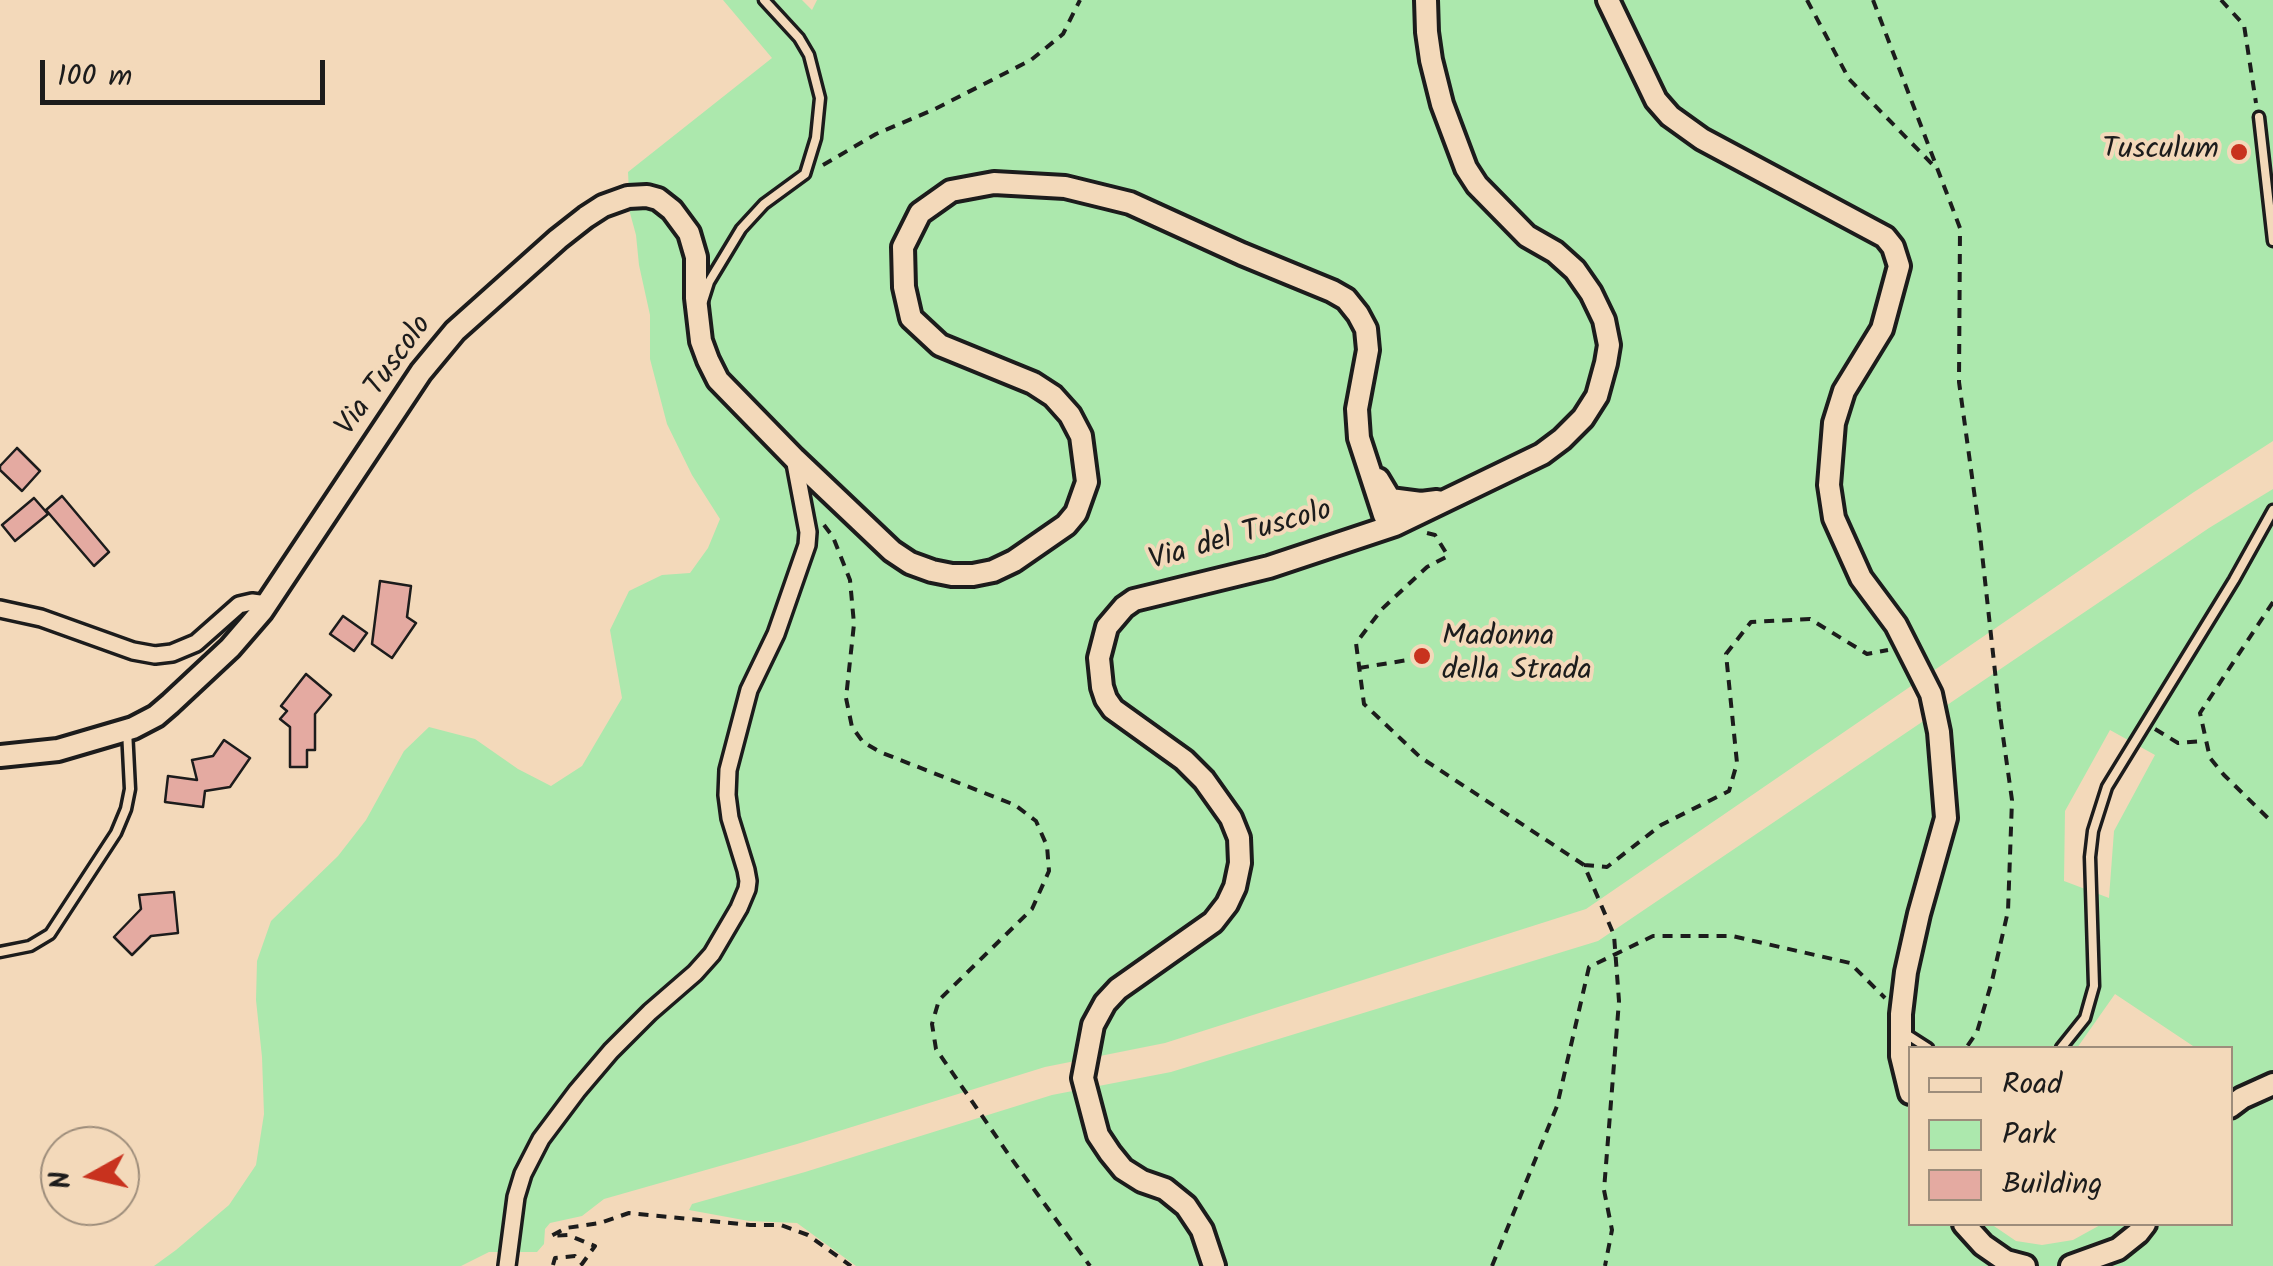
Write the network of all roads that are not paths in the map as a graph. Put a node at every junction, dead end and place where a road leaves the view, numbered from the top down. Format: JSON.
{"nodes":[{"id":1,"x":764,"y":0,"type":"edge"},
{"id":2,"x":1426,"y":0,"type":"edge"},
{"id":3,"x":1608,"y":0,"type":"edge"},
{"id":4,"x":2259,"y":118,"type":"road end"},
{"id":5,"x":2273,"y":241,"type":"edge"},
{"id":6,"x":702,"y":340,"type":"junction"},
{"id":7,"x":794,"y":458,"type":"junction"},
{"id":8,"x":1366,"y":460,"type":"junction"},
{"id":9,"x":1447,"y":500,"type":"junction"},
{"id":10,"x":2273,"y":510,"type":"edge"},
{"id":11,"x":1401,"y":522,"type":"junction"},
{"id":12,"x":1363,"y":535,"type":"junction"},
{"id":13,"x":267,"y":604,"type":"junction"},
{"id":14,"x":0,"y":609,"type":"edge"},
{"id":15,"x":127,"y":730,"type":"junction"},
{"id":16,"x":0,"y":756,"type":"edge"},
{"id":17,"x":0,"y":952,"type":"edge"},
{"id":18,"x":1901,"y":1022,"type":"junction"},
{"id":19,"x":1926,"y":1046,"type":"edge"},
{"id":20,"x":2063,"y":1046,"type":"edge"},
{"id":21,"x":1908,"y":1084,"type":"edge"},
{"id":22,"x":2273,"y":1084,"type":"edge"},
{"id":23,"x":2233,"y":1104,"type":"edge"},
{"id":24,"x":1966,"y":1226,"type":"edge"},
{"id":25,"x":2143,"y":1226,"type":"edge"},
{"id":26,"x":507,"y":1266,"type":"edge"},
{"id":27,"x":1214,"y":1266,"type":"edge"},
{"id":28,"x":2024,"y":1266,"type":"edge"},
{"id":29,"x":2071,"y":1266,"type":"edge"}],
"edges":[{"from":1,"to":6,"type":"lane"},
{"from":2,"to":9,"type":"street","name":"Via del Tuscolo"},
{"from":3,"to":18,"type":"street"},
{"from":4,"to":5,"type":"lane"},
{"from":6,"to":7,"type":"street","name":"Via Tuscolo"},
{"from":6,"to":13,"type":"street","name":"Via Tuscolo"},
{"from":7,"to":8,"type":"street","name":"Via Tuscolo"},
{"from":7,"to":26,"type":"street"},
{"from":8,"to":9,"type":"street"},
{"from":8,"to":11,"type":"street"},
{"from":8,"to":12,"type":"street"},
{"from":9,"to":11,"type":"street","name":"Via del Tuscolo"},
{"from":10,"to":20,"type":"lane"},
{"from":11,"to":12,"type":"street","name":"Via del Tuscolo"},
{"from":12,"to":27,"type":"street","name":"Via del Tuscolo"},
{"from":13,"to":14,"type":"street"},
{"from":13,"to":15,"type":"street","name":"Via Tuscolo"},
{"from":15,"to":16,"type":"street","name":"Via Tuscolo"},
{"from":15,"to":17,"type":"lane"},
{"from":18,"to":19,"type":"lane"},
{"from":18,"to":21,"type":"street"},
{"from":22,"to":23,"type":"street"},
{"from":24,"to":28,"type":"street"},
{"from":25,"to":29,"type":"street"}]}
